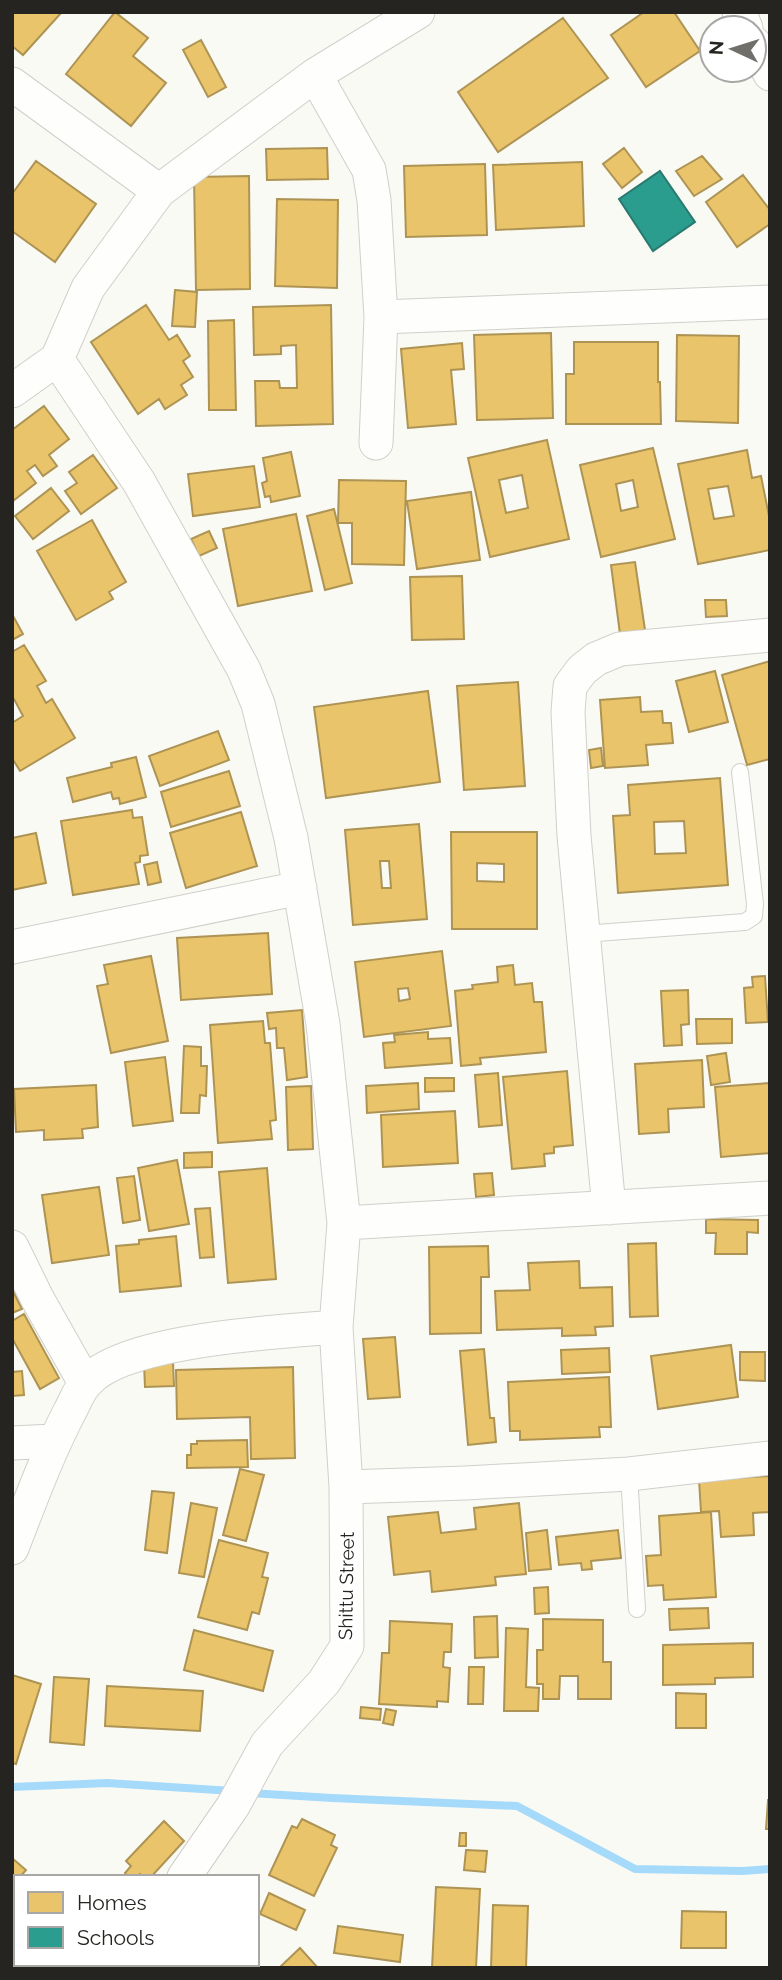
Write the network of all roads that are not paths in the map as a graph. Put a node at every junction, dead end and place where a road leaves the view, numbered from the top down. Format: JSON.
{"nodes":[{"id":1,"x":418,"y":12,"type":"edge"},
{"id":2,"x":315,"y":75,"type":"junction"},
{"id":3,"x":12,"y":84,"type":"edge"},
{"id":4,"x":159,"y":191,"type":"junction"},
{"id":5,"x":770,"y":302,"type":"edge"},
{"id":6,"x":381,"y":317,"type":"junction"},
{"id":7,"x":57,"y":359,"type":"junction"},
{"id":8,"x":12,"y":391,"type":"edge"},
{"id":9,"x":376,"y":443,"type":"dead end"},
{"id":10,"x":770,"y":635,"type":"edge"},
{"id":11,"x":740,"y":772,"type":"dead end"},
{"id":12,"x":300,"y":888,"type":"junction"},
{"id":13,"x":583,"y":934,"type":"junction"},
{"id":14,"x":12,"y":947,"type":"edge"},
{"id":15,"x":770,"y":1198,"type":"edge"},
{"id":16,"x":608,"y":1208,"type":"junction"},
{"id":17,"x":344,"y":1223,"type":"junction"},
{"id":18,"x":12,"y":1247,"type":"edge"},
{"id":19,"x":336,"y":1328,"type":"junction"},
{"id":20,"x":85,"y":1383,"type":"junction"},
{"id":21,"x":54,"y":1441,"type":"junction"},
{"id":22,"x":12,"y":1443,"type":"edge"},
{"id":23,"x":770,"y":1458,"type":"edge"},
{"id":24,"x":629,"y":1474,"type":"junction"},
{"id":25,"x":346,"y":1487,"type":"junction"},
{"id":26,"x":12,"y":1548,"type":"edge"},
{"id":27,"x":637,"y":1609,"type":"dead end"},
{"id":28,"x":185,"y":1875,"type":"edge"}],
"edges":[{"from":1,"to":2,"type":"street"},
{"from":2,"to":4,"type":"street"},
{"from":2,"to":6,"type":"street"},
{"from":3,"to":4,"type":"street"},
{"from":4,"to":7,"type":"street"},
{"from":5,"to":6,"type":"street"},
{"from":6,"to":9,"type":"street"},
{"from":7,"to":8,"type":"street"},
{"from":7,"to":12,"type":"street","name":"Shittu Street"},
{"from":10,"to":13,"type":"street"},
{"from":11,"to":13,"type":"lane"},
{"from":12,"to":14,"type":"street"},
{"from":12,"to":17,"type":"street","name":"Shittu Street"},
{"from":13,"to":16,"type":"street"},
{"from":15,"to":16,"type":"street"},
{"from":16,"to":17,"type":"street"},
{"from":17,"to":19,"type":"street","name":"Shittu Street"},
{"from":18,"to":20,"type":"street"},
{"from":19,"to":20,"type":"street"},
{"from":19,"to":25,"type":"street","name":"Shittu Street"},
{"from":20,"to":21,"type":"street"},
{"from":21,"to":22,"type":"street"},
{"from":21,"to":26,"type":"street"},
{"from":23,"to":24,"type":"street"},
{"from":24,"to":25,"type":"street"},
{"from":24,"to":27,"type":"lane"},
{"from":25,"to":28,"type":"street","name":"Shittu Street"}]}
